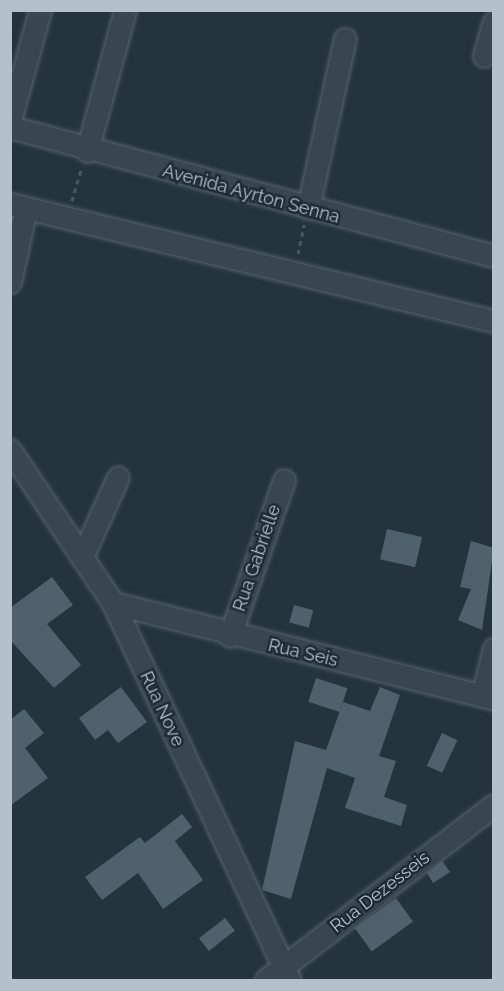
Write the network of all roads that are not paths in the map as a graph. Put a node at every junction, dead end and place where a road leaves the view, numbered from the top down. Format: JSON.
{"nodes":[{"id":1,"x":40,"y":10,"type":"edge"},
{"id":2,"x":124,"y":10,"type":"edge"},
{"id":3,"x":494,"y":22,"type":"edge"},
{"id":4,"x":345,"y":39,"type":"dead end"},
{"id":5,"x":484,"y":56,"type":"dead end"},
{"id":6,"x":10,"y":120,"type":"edge"},
{"id":7,"x":10,"y":127,"type":"edge"},
{"id":8,"x":87,"y":151,"type":"junction"},
{"id":9,"x":18,"y":206,"type":"edge"},
{"id":10,"x":308,"y":208,"type":"junction"},
{"id":11,"x":494,"y":256,"type":"edge"},
{"id":12,"x":10,"y":282,"type":"edge"},
{"id":13,"x":494,"y":321,"type":"edge"},
{"id":14,"x":11,"y":450,"type":"edge"},
{"id":15,"x":118,"y":477,"type":"dead end"},
{"id":16,"x":284,"y":480,"type":"dead end"},
{"id":17,"x":83,"y":555,"type":"junction"},
{"id":18,"x":113,"y":603,"type":"junction"},
{"id":19,"x":230,"y":636,"type":"junction"},
{"id":20,"x":494,"y":649,"type":"edge"},
{"id":21,"x":488,"y":698,"type":"edge"},
{"id":22,"x":494,"y":805,"type":"edge"},
{"id":23,"x":286,"y":974,"type":"edge"},
{"id":24,"x":266,"y":981,"type":"edge"}],
"edges":[{"from":1,"to":6,"type":"street"},
{"from":2,"to":8,"type":"street"},
{"from":3,"to":5,"type":"street"},
{"from":4,"to":10,"type":"street"},
{"from":7,"to":8,"type":"street","name":"Avenida Ayrton Senna"},
{"from":8,"to":10,"type":"street","name":"Avenida Ayrton Senna"},
{"from":9,"to":12,"type":"street"},
{"from":9,"to":13,"type":"street"},
{"from":10,"to":11,"type":"street","name":"Avenida Ayrton Senna"},
{"from":14,"to":17,"type":"street","name":"Rua Nove"},
{"from":15,"to":17,"type":"street"},
{"from":16,"to":19,"type":"street","name":"Rua Gabrielle"},
{"from":17,"to":18,"type":"street","name":"Rua Nove"},
{"from":18,"to":19,"type":"street","name":"Rua Seis"},
{"from":18,"to":23,"type":"street","name":"Rua Nove"},
{"from":19,"to":21,"type":"street","name":"Rua Seis"},
{"from":20,"to":21,"type":"street"},
{"from":22,"to":23,"type":"street","name":"Rua Dezesseis"},
{"from":23,"to":24,"type":"street","name":"Rua Dezesseis"}]}
